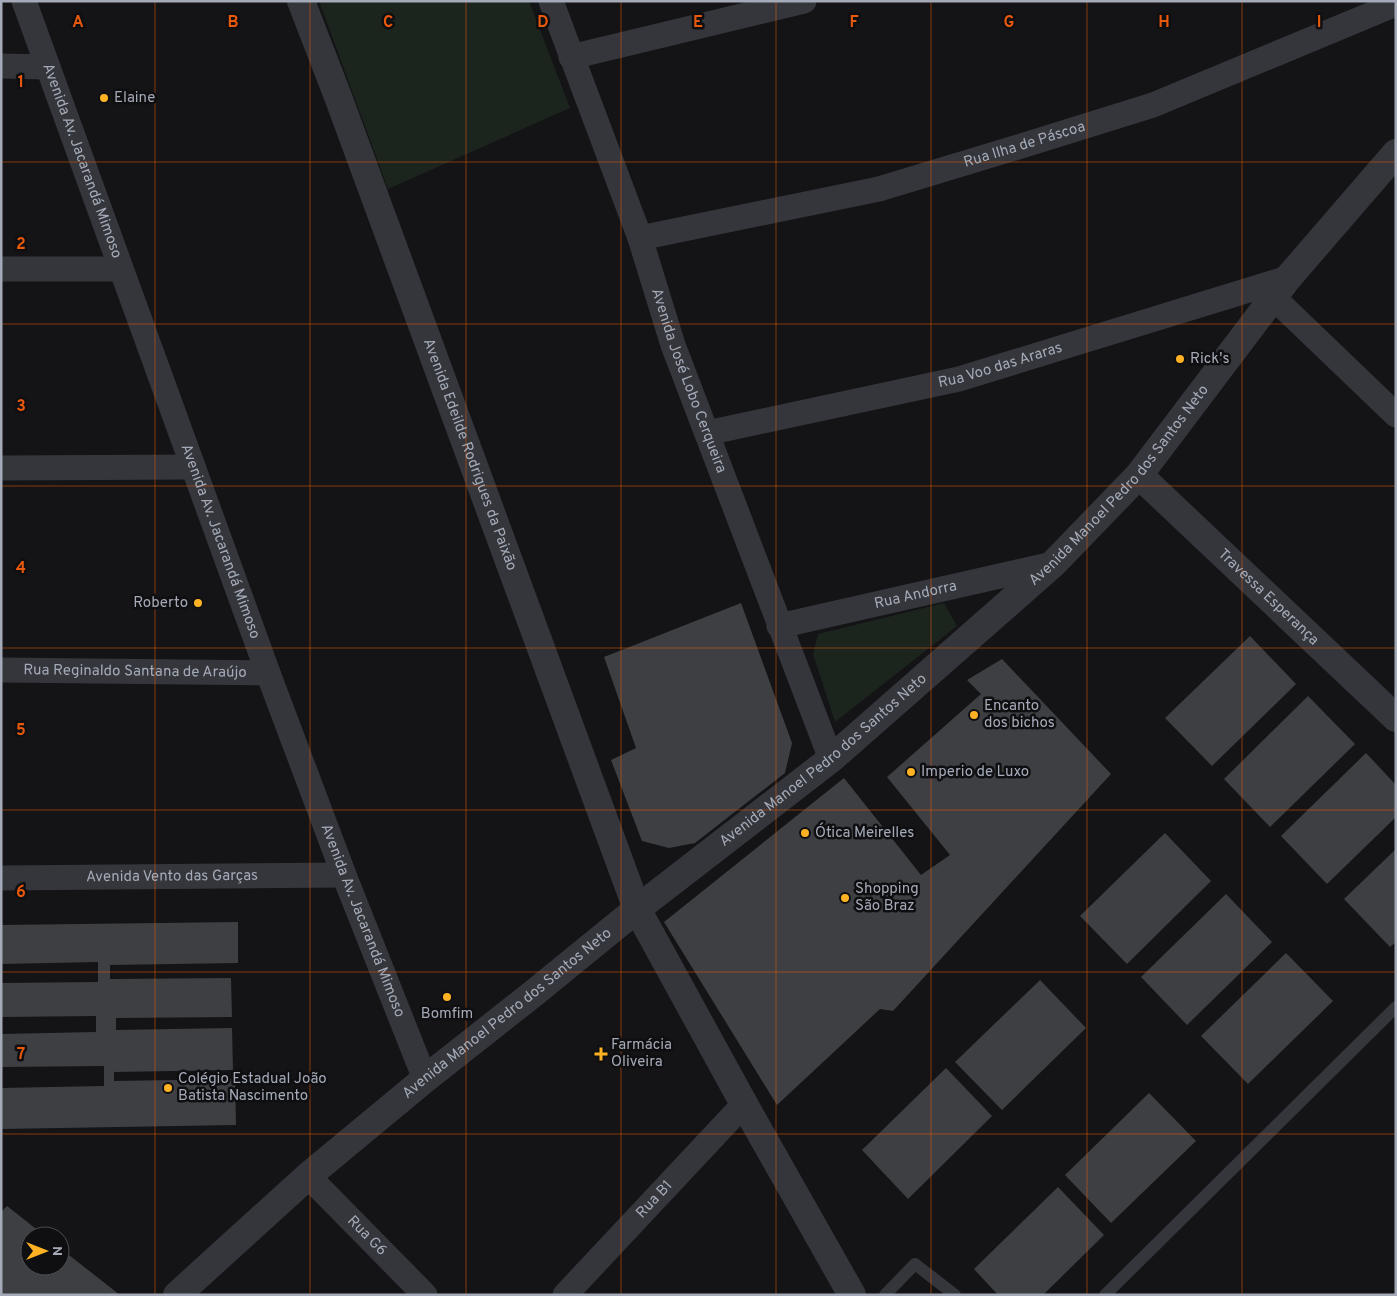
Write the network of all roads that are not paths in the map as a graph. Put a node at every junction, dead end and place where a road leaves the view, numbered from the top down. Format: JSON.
{"nodes":[{"id":1,"x":24,"y":1,"type":"edge"},
{"id":2,"x":301,"y":1,"type":"edge"},
{"id":3,"x":551,"y":1,"type":"edge"},
{"id":4,"x":804,"y":1,"type":"edge"},
{"id":5,"x":1396,"y":4,"type":"edge"},
{"id":6,"x":571,"y":57,"type":"junction"},
{"id":7,"x":1,"y":66,"type":"edge"},
{"id":8,"x":48,"y":67,"type":"junction"},
{"id":9,"x":1396,"y":153,"type":"edge"},
{"id":10,"x":640,"y":238,"type":"junction"},
{"id":11,"x":1,"y":269,"type":"edge"},
{"id":12,"x":120,"y":269,"type":"junction"},
{"id":13,"x":1281,"y":288,"type":"junction"},
{"id":14,"x":1396,"y":415,"type":"edge"},
{"id":15,"x":707,"y":433,"type":"junction"},
{"id":16,"x":193,"y":467,"type":"junction"},
{"id":17,"x":1,"y":468,"type":"edge"},
{"id":18,"x":1139,"y":475,"type":"junction"},
{"id":19,"x":1053,"y":564,"type":"junction"},
{"id":20,"x":779,"y":626,"type":"junction"},
{"id":21,"x":1,"y":670,"type":"edge"},
{"id":22,"x":268,"y":673,"type":"junction"},
{"id":23,"x":1392,"y":708,"type":"edge"},
{"id":24,"x":831,"y":759,"type":"junction"},
{"id":25,"x":344,"y":875,"type":"junction"},
{"id":26,"x":1,"y":878,"type":"edge"},
{"id":27,"x":637,"y":909,"type":"junction"},
{"id":28,"x":1396,"y":1007,"type":"edge"},
{"id":29,"x":425,"y":1079,"type":"junction"},
{"id":30,"x":744,"y":1104,"type":"junction"},
{"id":31,"x":308,"y":1176,"type":"junction"},
{"id":32,"x":177,"y":1295,"type":"edge"},
{"id":33,"x":425,"y":1295,"type":"edge"},
{"id":34,"x":565,"y":1295,"type":"edge"},
{"id":35,"x":852,"y":1295,"type":"edge"},
{"id":36,"x":885,"y":1295,"type":"edge"},
{"id":37,"x":955,"y":1295,"type":"edge"},
{"id":38,"x":1105,"y":1295,"type":"edge"}],
"edges":[{"from":1,"to":8,"type":"street","name":"Avenida Av. Jacarandá Mimoso"},
{"from":2,"to":27,"type":"street","name":"Avenida Edeilde Rodrigues da Paixão"},
{"from":3,"to":6,"type":"street","name":"Avenida José Lobo Cerqueira"},
{"from":4,"to":6,"type":"street"},
{"from":5,"to":10,"type":"street","name":"Rua Ilha de Páscoa"},
{"from":6,"to":10,"type":"street","name":"Avenida José Lobo Cerqueira"},
{"from":7,"to":8,"type":"street"},
{"from":8,"to":12,"type":"street","name":"Avenida Av. Jacarandá Mimoso"},
{"from":9,"to":13,"type":"street","name":"Avenida Manoel Pedro dos Santos Neto"},
{"from":10,"to":15,"type":"street","name":"Avenida José Lobo Cerqueira"},
{"from":11,"to":12,"type":"street"},
{"from":12,"to":16,"type":"street","name":"Avenida Av. Jacarandá Mimoso"},
{"from":13,"to":14,"type":"street"},
{"from":13,"to":15,"type":"street","name":"Rua Voo das Araras"},
{"from":13,"to":18,"type":"street","name":"Avenida Manoel Pedro dos Santos Neto"},
{"from":15,"to":20,"type":"street","name":"Avenida José Lobo Cerqueira"},
{"from":16,"to":17,"type":"street"},
{"from":16,"to":22,"type":"street","name":"Avenida Av. Jacarandá Mimoso"},
{"from":18,"to":19,"type":"street","name":"Avenida Manoel Pedro dos Santos Neto"},
{"from":18,"to":23,"type":"street","name":"Travessa Esperança"},
{"from":19,"to":20,"type":"street","name":"Rua Andorra"},
{"from":19,"to":24,"type":"street","name":"Avenida Manoel Pedro dos Santos Neto"},
{"from":20,"to":24,"type":"street","name":"Avenida José Lobo Cerqueira"},
{"from":21,"to":22,"type":"street","name":"Rua Reginaldo Santana de Araújo"},
{"from":22,"to":25,"type":"street","name":"Avenida Av. Jacarandá Mimoso"},
{"from":24,"to":27,"type":"street","name":"Avenida Manoel Pedro dos Santos Neto"},
{"from":25,"to":26,"type":"street","name":"Avenida Vento das Garças"},
{"from":25,"to":29,"type":"street","name":"Avenida Av. Jacarandá Mimoso"},
{"from":27,"to":29,"type":"street","name":"Avenida Manoel Pedro dos Santos Neto"},
{"from":27,"to":30,"type":"street","name":"Avenida Edeilde Rodrigues da Paixão"},
{"from":28,"to":38,"type":"lane"},
{"from":29,"to":31,"type":"street","name":"Avenida Manoel Pedro dos Santos Neto"},
{"from":30,"to":34,"type":"street","name":"Rua B1"},
{"from":30,"to":35,"type":"street","name":"Avenida Edeilde Rodrigues da Paixão"},
{"from":31,"to":32,"type":"street","name":"Avenida Manoel Pedro dos Santos Neto"},
{"from":31,"to":33,"type":"street","name":"Rua G6"},
{"from":36,"to":37,"type":"lane"}]}
